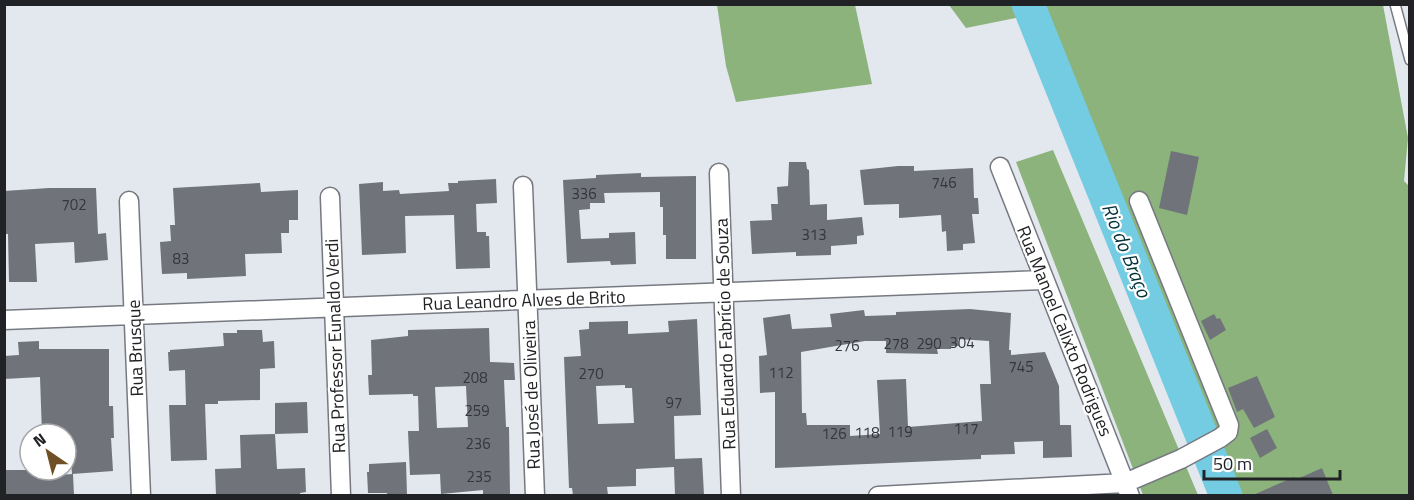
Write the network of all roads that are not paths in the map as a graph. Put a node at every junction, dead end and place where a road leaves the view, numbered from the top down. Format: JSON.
{"nodes":[{"id":1,"x":1395,"y":4,"type":"edge"},
{"id":2,"x":1410,"y":60,"type":"edge"},
{"id":3,"x":1000,"y":167,"type":"dead end"},
{"id":4,"x":719,"y":173,"type":"dead end"},
{"id":5,"x":523,"y":186,"type":"dead end"},
{"id":6,"x":330,"y":197,"type":"dead end"},
{"id":7,"x":129,"y":201,"type":"dead end"},
{"id":8,"x":1139,"y":201,"type":"dead end"},
{"id":9,"x":1044,"y":280,"type":"junction"},
{"id":10,"x":723,"y":293,"type":"junction"},
{"id":11,"x":527,"y":300,"type":"junction"},
{"id":12,"x":334,"y":308,"type":"junction"},
{"id":13,"x":134,"y":315,"type":"junction"},
{"id":14,"x":4,"y":320,"type":"edge"},
{"id":15,"x":1127,"y":489,"type":"edge"},
{"id":16,"x":141,"y":495,"type":"edge"},
{"id":17,"x":341,"y":495,"type":"edge"},
{"id":18,"x":535,"y":495,"type":"edge"},
{"id":19,"x":731,"y":495,"type":"edge"},
{"id":20,"x":878,"y":495,"type":"edge"}],
"edges":[{"from":1,"to":2,"type":"lane"},
{"from":3,"to":9,"type":"street","name":"Rua Manoel Calixto Rodrigues"},
{"from":4,"to":10,"type":"street","name":"Rua Eduardo Fabrício de Souza"},
{"from":5,"to":11,"type":"street","name":"Rua José de Oliveira"},
{"from":6,"to":12,"type":"street","name":"Rua Professor Eunaldo Verdi"},
{"from":7,"to":13,"type":"street","name":"Rua Brusque"},
{"from":8,"to":15,"type":"street"},
{"from":9,"to":10,"type":"street","name":"Rua Leandro Alves de Brito"},
{"from":9,"to":15,"type":"street","name":"Rua Manoel Calixto Rodrigues"},
{"from":10,"to":11,"type":"street","name":"Rua Leandro Alves de Brito"},
{"from":10,"to":19,"type":"street","name":"Rua Eduardo Fabrício de Souza"},
{"from":11,"to":12,"type":"street","name":"Rua Leandro Alves de Brito"},
{"from":11,"to":18,"type":"street","name":"Rua José de Oliveira"},
{"from":12,"to":13,"type":"street","name":"Rua Leandro Alves de Brito"},
{"from":12,"to":17,"type":"street","name":"Rua Professor Eunaldo Verdi"},
{"from":13,"to":14,"type":"street","name":"Rua Leandro Alves de Brito"},
{"from":13,"to":16,"type":"street","name":"Rua Brusque"},
{"from":15,"to":20,"type":"street"}]}
